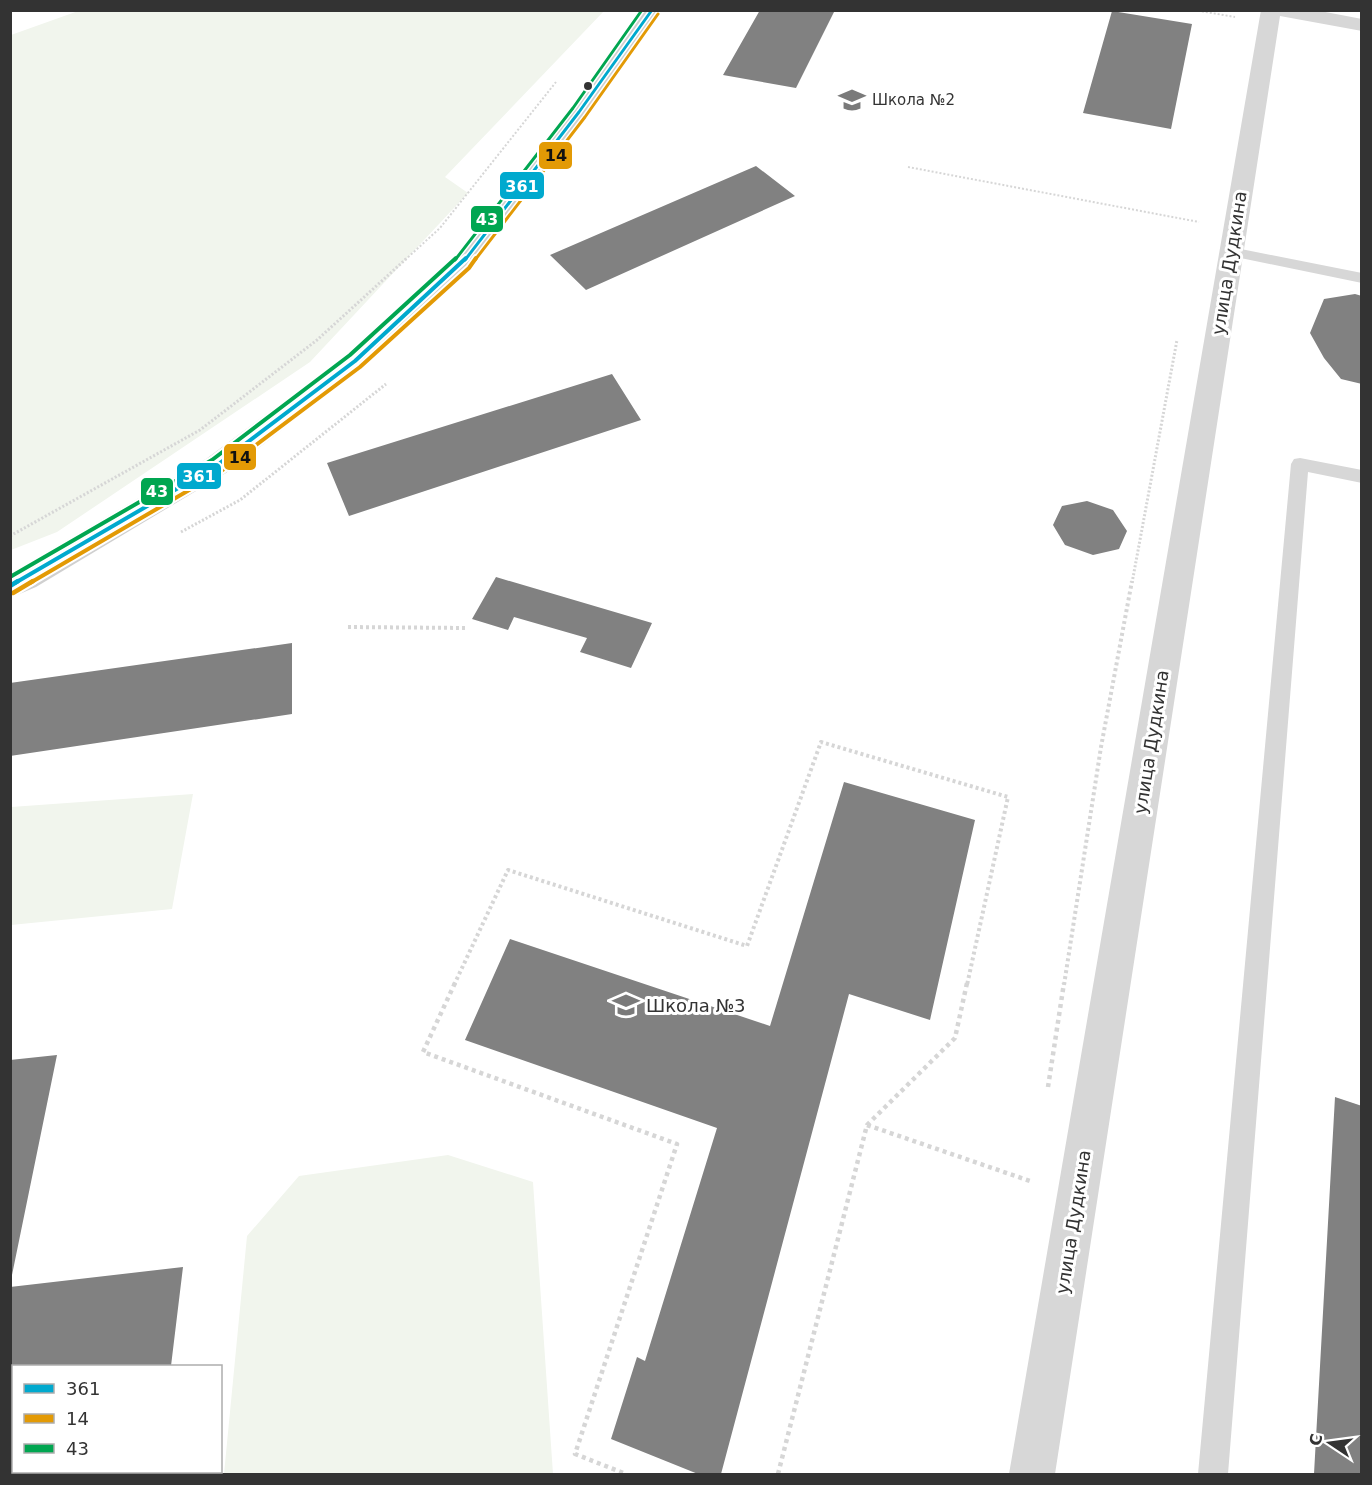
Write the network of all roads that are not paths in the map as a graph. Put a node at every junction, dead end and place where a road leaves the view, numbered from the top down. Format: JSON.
{"nodes":[{"id":1,"x":652,"y":10,"type":"edge"},
{"id":2,"x":1271,"y":10,"type":"edge"},
{"id":3,"x":1280,"y":10,"type":"edge"},
{"id":4,"x":1362,"y":25,"type":"edge"},
{"id":5,"x":1231,"y":252,"type":"junction"},
{"id":6,"x":1362,"y":278,"type":"edge"},
{"id":7,"x":1362,"y":477,"type":"edge"},
{"id":8,"x":10,"y":586,"type":"edge"},
{"id":9,"x":1032,"y":1474,"type":"edge"},
{"id":10,"x":1212,"y":1474,"type":"edge"}],
"edges":[{"from":1,"to":8,"type":"street"},
{"from":2,"to":5,"type":"street","name":"улица Дудкина"},
{"from":3,"to":4,"type":"street"},
{"from":5,"to":6,"type":"lane"},
{"from":5,"to":9,"type":"street","name":"улица Дудкина"},
{"from":7,"to":10,"type":"lane"}]}
